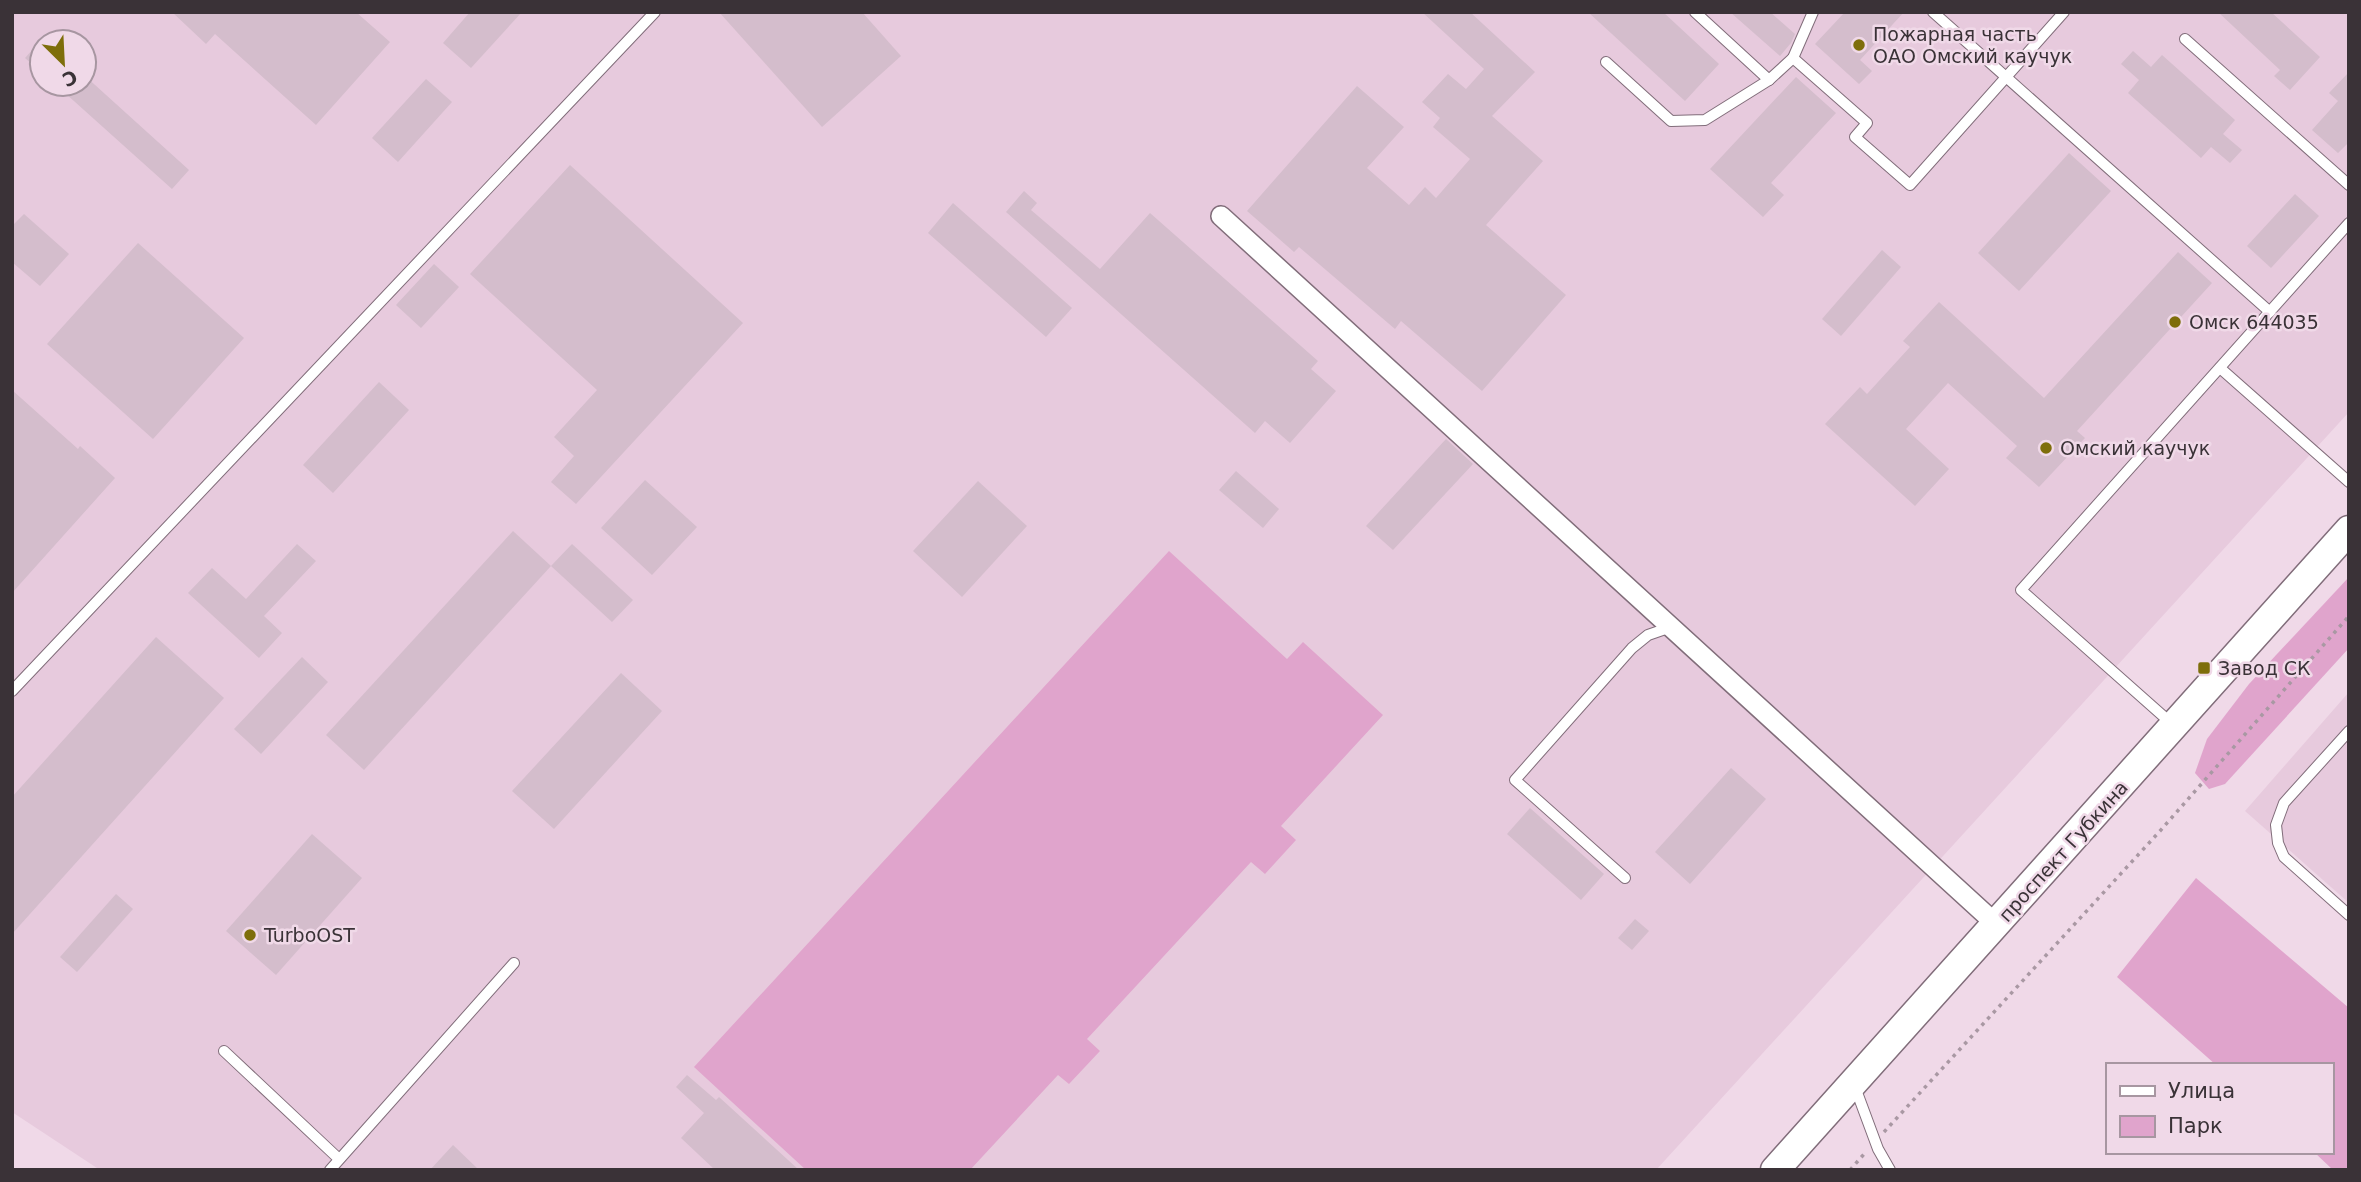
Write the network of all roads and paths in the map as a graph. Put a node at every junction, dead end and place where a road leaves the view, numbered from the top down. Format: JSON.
{"nodes":[{"id":1,"x":655,"y":12,"type":"edge"},
{"id":2,"x":1695,"y":12,"type":"edge"},
{"id":3,"x":1813,"y":12,"type":"edge"},
{"id":4,"x":1933,"y":12,"type":"edge"},
{"id":5,"x":2064,"y":12,"type":"edge"},
{"id":6,"x":2185,"y":40,"type":"dead end"},
{"id":7,"x":1793,"y":58,"type":"junction"},
{"id":8,"x":1606,"y":62,"type":"dead end"},
{"id":9,"x":2007,"y":77,"type":"junction"},
{"id":10,"x":1769,"y":80,"type":"junction"},
{"id":11,"x":2349,"y":185,"type":"edge"},
{"id":12,"x":1221,"y":216,"type":"dead end"},
{"id":13,"x":2349,"y":223,"type":"edge"},
{"id":14,"x":2270,"y":312,"type":"junction"},
{"id":15,"x":2220,"y":368,"type":"junction"},
{"id":16,"x":2349,"y":482,"type":"edge"},
{"id":17,"x":2349,"y":530,"type":"edge"},
{"id":18,"x":2349,"y":616,"type":"edge"},
{"id":19,"x":1671,"y":627,"type":"junction"},
{"id":20,"x":12,"y":691,"type":"edge"},
{"id":21,"x":2174,"y":726,"type":"junction"},
{"id":22,"x":2349,"y":731,"type":"edge"},
{"id":23,"x":1625,"y":878,"type":"dead end"},
{"id":24,"x":2349,"y":915,"type":"edge"},
{"id":25,"x":1997,"y":925,"type":"junction"},
{"id":26,"x":514,"y":962,"type":"dead end"},
{"id":27,"x":224,"y":1051,"type":"dead end"},
{"id":28,"x":1853,"y":1083,"type":"junction"},
{"id":29,"x":1875,"y":1142,"type":"junction"},
{"id":30,"x":340,"y":1159,"type":"junction"},
{"id":31,"x":330,"y":1170,"type":"edge"},
{"id":32,"x":1775,"y":1170,"type":"edge"},
{"id":33,"x":1850,"y":1170,"type":"edge"},
{"id":34,"x":1890,"y":1170,"type":"edge"}],
"edges":[{"from":1,"to":20,"type":"lane"},
{"from":2,"to":10,"type":"lane"},
{"from":3,"to":7,"type":"lane"},
{"from":4,"to":9,"type":"lane"},
{"from":5,"to":9,"type":"lane"},
{"from":6,"to":11,"type":"lane"},
{"from":7,"to":9,"type":"lane"},
{"from":7,"to":10,"type":"lane"},
{"from":8,"to":10,"type":"lane"},
{"from":9,"to":14,"type":"lane"},
{"from":12,"to":19,"type":"street"},
{"from":13,"to":14,"type":"lane"},
{"from":14,"to":15,"type":"lane"},
{"from":15,"to":16,"type":"lane"},
{"from":15,"to":21,"type":"lane"},
{"from":17,"to":21,"type":"main road","name":"проспект Губкина"},
{"from":18,"to":29,"type":"path"},
{"from":19,"to":23,"type":"lane"},
{"from":19,"to":25,"type":"street"},
{"from":21,"to":25,"type":"main road","name":"проспект Губкина"},
{"from":22,"to":24,"type":"lane"},
{"from":25,"to":28,"type":"main road","name":"проспект Губкина"},
{"from":26,"to":30,"type":"lane"},
{"from":27,"to":30,"type":"lane"},
{"from":28,"to":29,"type":"lane"},
{"from":28,"to":32,"type":"main road","name":"проспект Губкина"},
{"from":29,"to":33,"type":"path"},
{"from":29,"to":34,"type":"lane"},
{"from":30,"to":31,"type":"lane"}]}
